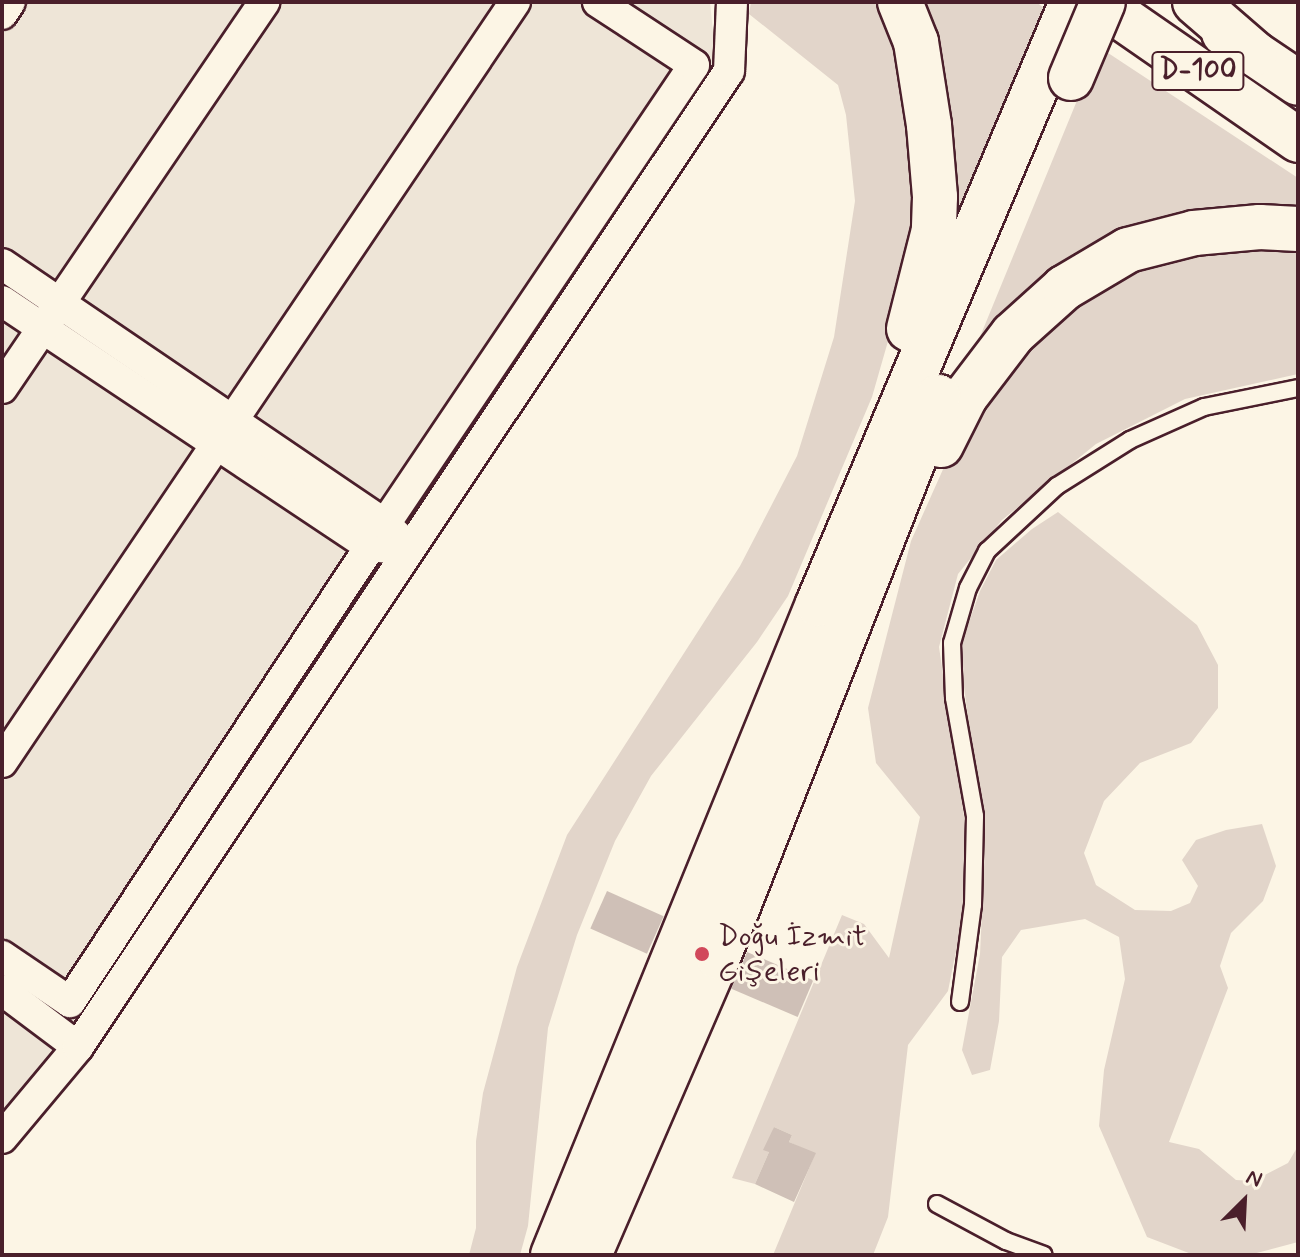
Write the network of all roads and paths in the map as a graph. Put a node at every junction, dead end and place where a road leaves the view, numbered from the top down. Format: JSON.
{"nodes":[{"id":1,"x":10,"y":2,"type":"edge"},
{"id":2,"x":264,"y":2,"type":"edge"},
{"id":3,"x":515,"y":2,"type":"edge"},
{"id":4,"x":598,"y":2,"type":"edge"},
{"id":5,"x":732,"y":2,"type":"edge"},
{"id":6,"x":900,"y":2,"type":"edge"},
{"id":7,"x":1072,"y":2,"type":"edge"},
{"id":8,"x":1101,"y":2,"type":"edge"},
{"id":9,"x":1180,"y":2,"type":"edge"},
{"id":10,"x":1195,"y":2,"type":"edge"},
{"id":11,"x":2,"y":14,"type":"edge"},
{"id":12,"x":1255,"y":54,"type":"junction"},
{"id":13,"x":1059,"y":69,"type":"junction"},
{"id":14,"x":1298,"y":83,"type":"edge"},
{"id":15,"x":1298,"y":140,"type":"edge"},
{"id":16,"x":1298,"y":229,"type":"edge"},
{"id":17,"x":2,"y":264,"type":"edge"},
{"id":18,"x":2,"y":301,"type":"edge"},
{"id":19,"x":58,"y":302,"type":"junction"},
{"id":20,"x":42,"y":328,"type":"junction"},
{"id":21,"x":2,"y":388,"type":"edge"},
{"id":22,"x":1298,"y":388,"type":"edge"},
{"id":23,"x":225,"y":432,"type":"junction"},
{"id":24,"x":378,"y":535,"type":"junction"},
{"id":25,"x":410,"y":550,"type":"junction"},
{"id":26,"x":834,"y":611,"type":"junction"},
{"id":27,"x":2,"y":762,"type":"edge"},
{"id":28,"x":2,"y":956,"type":"edge"},
{"id":29,"x":2,"y":990,"type":"edge"},
{"id":30,"x":960,"y":1002,"type":"dead end"},
{"id":31,"x":78,"y":1047,"type":"junction"},
{"id":32,"x":2,"y":1138,"type":"edge"},
{"id":33,"x":937,"y":1204,"type":"dead end"},
{"id":34,"x":553,"y":1255,"type":"edge"},
{"id":35,"x":589,"y":1255,"type":"edge"},
{"id":36,"x":1044,"y":1255,"type":"edge"}],
"edges":[{"from":1,"to":11,"type":"street"},
{"from":2,"to":19,"type":"street"},
{"from":3,"to":23,"type":"street"},
{"from":4,"to":24,"type":"street"},
{"from":5,"to":25,"type":"street"},
{"from":6,"to":26,"type":"highway"},
{"from":7,"to":13,"type":"highway"},
{"from":8,"to":13,"type":"highway","bridge":true},
{"from":8,"to":15,"type":"highway","number":"D-100"},
{"from":9,"to":12,"type":"highway","number":"D-100"},
{"from":10,"to":12,"type":"highway"},
{"from":12,"to":14,"type":"highway","number":"D-100"},
{"from":13,"to":26,"type":"highway"},
{"from":16,"to":26,"type":"highway"},
{"from":17,"to":19,"type":"street"},
{"from":18,"to":20,"type":"street"},
{"from":19,"to":20,"type":"street"},
{"from":19,"to":23,"type":"street"},
{"from":20,"to":21,"type":"street"},
{"from":20,"to":23,"type":"street"},
{"from":22,"to":30,"type":"lane"},
{"from":23,"to":24,"type":"street"},
{"from":23,"to":27,"type":"street"},
{"from":24,"to":25,"type":"street"},
{"from":24,"to":28,"type":"street"},
{"from":25,"to":31,"type":"street"},
{"from":26,"to":34,"type":"highway"},
{"from":26,"to":35,"type":"highway"},
{"from":29,"to":31,"type":"street"},
{"from":31,"to":32,"type":"street"},
{"from":33,"to":36,"type":"lane"}]}
